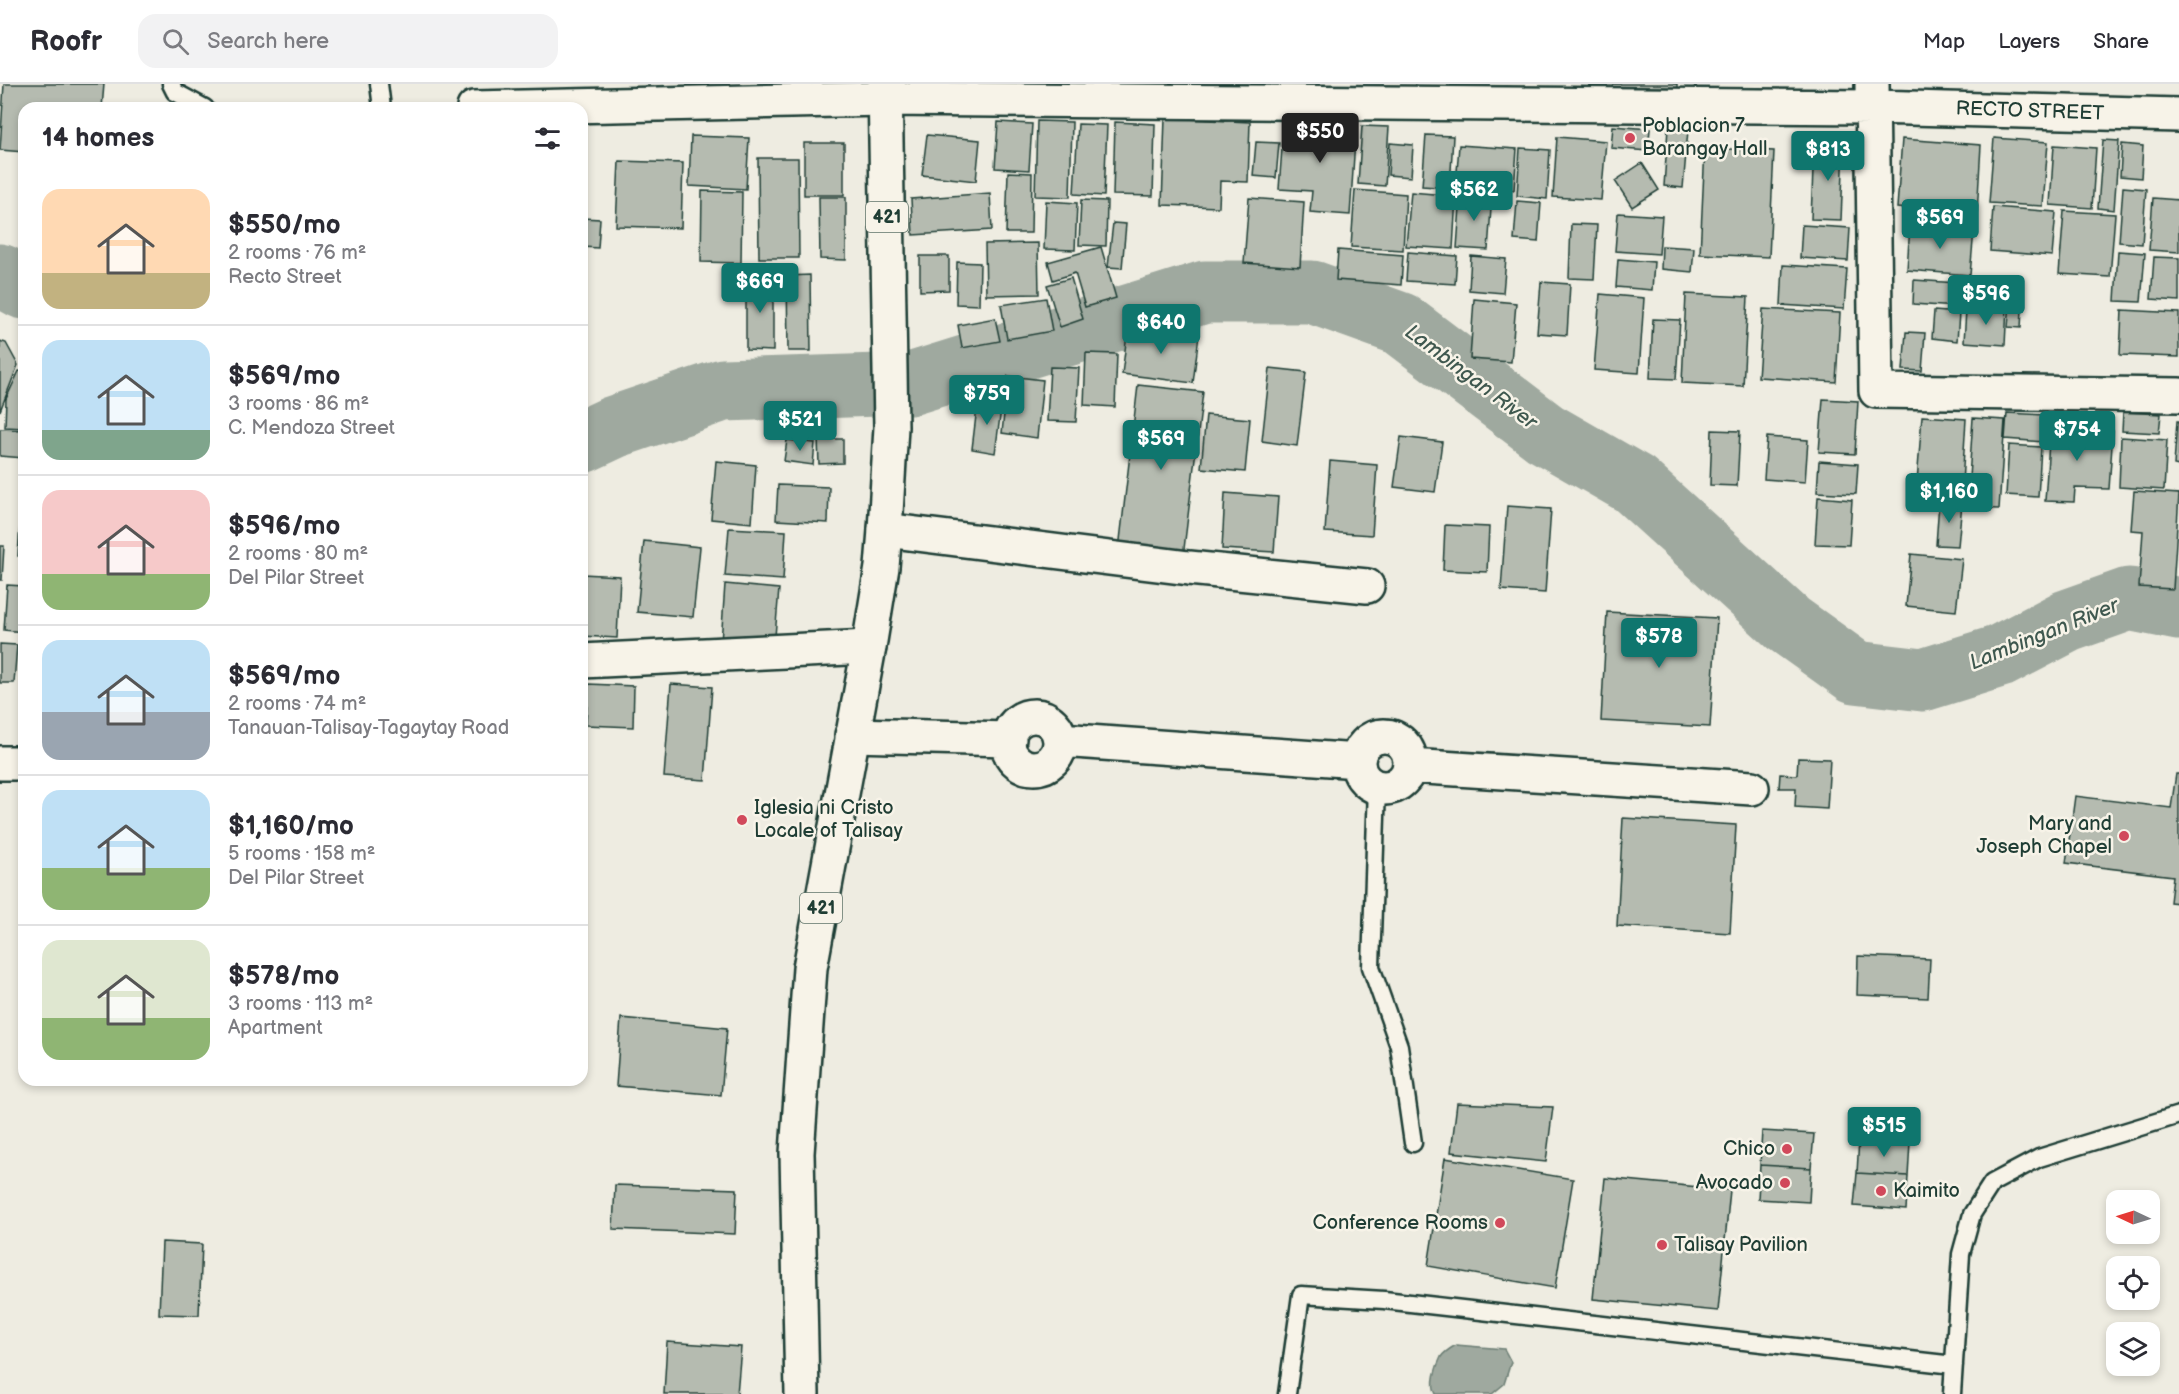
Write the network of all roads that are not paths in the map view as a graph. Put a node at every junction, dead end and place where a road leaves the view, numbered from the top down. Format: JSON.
{"nodes":[{"id":1,"x":171,"y":84,"type":"edge"},
{"id":2,"x":379,"y":84,"type":"edge"},
{"id":3,"x":885,"y":92,"type":"edge"},
{"id":4,"x":1872,"y":95,"type":"edge"},
{"id":5,"x":476,"y":100,"type":"edge"},
{"id":6,"x":193,"y":102,"type":"edge"},
{"id":7,"x":381,"y":102,"type":"edge"},
{"id":8,"x":2179,"y":115,"type":"edge"},
{"id":9,"x":2179,"y":395,"type":"edge"},
{"id":10,"x":885,"y":530,"type":"junction"},
{"id":11,"x":1367,"y":586,"type":"dead end"},
{"id":12,"x":869,"y":647,"type":"junction"},
{"id":13,"x":588,"y":662,"type":"edge"},
{"id":14,"x":852,"y":735,"type":"junction"},
{"id":15,"x":0,"y":763,"type":"edge"},
{"id":16,"x":18,"y":763,"type":"edge"},
{"id":17,"x":1410,"y":766,"type":"junction"},
{"id":18,"x":1368,"y":774,"type":"junction"},
{"id":19,"x":1752,"y":788,"type":"dead end"},
{"id":20,"x":2179,"y":1115,"type":"edge"},
{"id":21,"x":1413,"y":1143,"type":"dead end"},
{"id":22,"x":1954,"y":1365,"type":"junction"},
{"id":23,"x":802,"y":1394,"type":"edge"},
{"id":24,"x":1287,"y":1394,"type":"edge"},
{"id":25,"x":1952,"y":1394,"type":"edge"}],
"edges":[{"from":1,"to":6,"type":"lane"},
{"from":2,"to":7,"type":"lane"},
{"from":3,"to":4,"type":"street","name":"RECTO STREET"},
{"from":3,"to":5,"type":"street","name":"RECTO STREET"},
{"from":3,"to":10,"type":"street","number":"421"},
{"from":4,"to":8,"type":"street","name":"RECTO STREET"},
{"from":4,"to":9,"type":"street"},
{"from":10,"to":11,"type":"street"},
{"from":10,"to":12,"type":"street","number":"421"},
{"from":12,"to":13,"type":"street"},
{"from":12,"to":14,"type":"street","number":"421"},
{"from":14,"to":18,"type":"street"},
{"from":14,"to":23,"type":"street","number":"421"},
{"from":15,"to":16,"type":"street"},
{"from":17,"to":18,"type":"street"},
{"from":17,"to":18,"type":"street"},
{"from":17,"to":19,"type":"street"},
{"from":18,"to":21,"type":"lane"},
{"from":20,"to":22,"type":"lane"},
{"from":22,"to":24,"type":"lane"},
{"from":22,"to":25,"type":"lane"}]}
